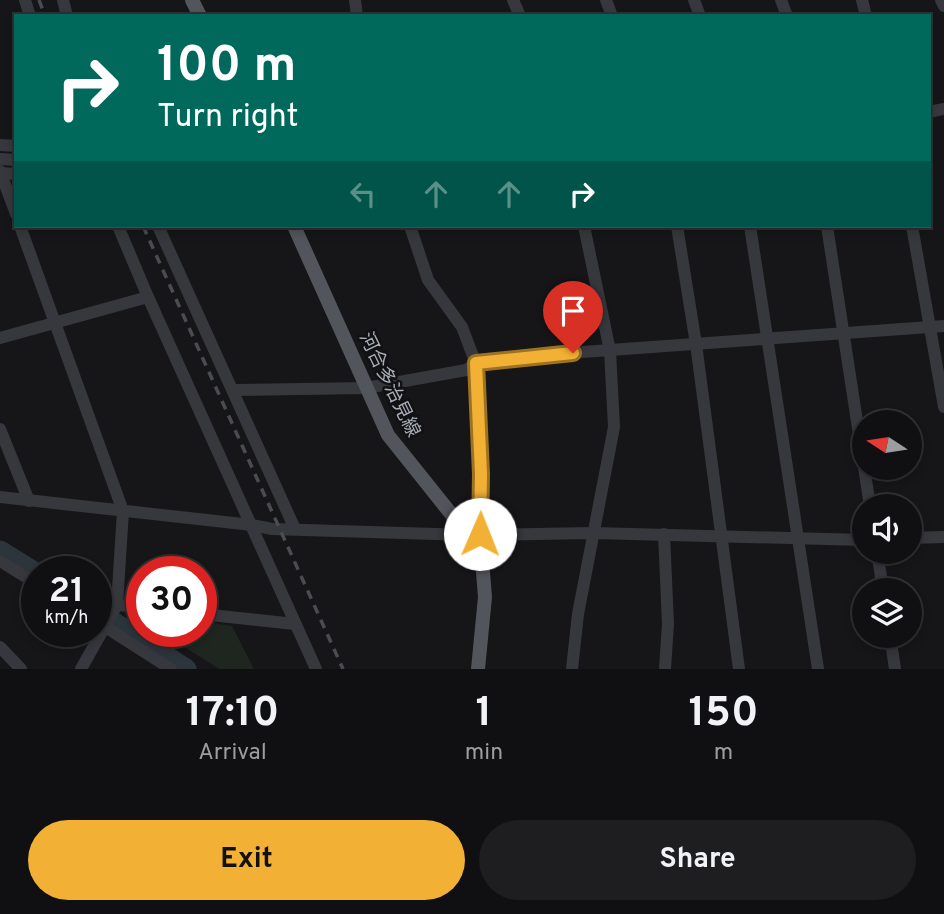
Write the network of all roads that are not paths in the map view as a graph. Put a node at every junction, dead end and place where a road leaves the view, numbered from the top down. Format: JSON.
{"nodes":[{"id":1,"x":941,"y":0,"type":"edge"},
{"id":2,"x":944,"y":6,"type":"edge"},
{"id":3,"x":0,"y":172,"type":"edge"},
{"id":4,"x":14,"y":209,"type":"edge"},
{"id":5,"x":21,"y":228,"type":"edge"},
{"id":6,"x":119,"y":228,"type":"edge"},
{"id":7,"x":159,"y":228,"type":"edge"},
{"id":8,"x":295,"y":228,"type":"edge"},
{"id":9,"x":411,"y":228,"type":"edge"},
{"id":10,"x":584,"y":228,"type":"edge"},
{"id":11,"x":677,"y":228,"type":"edge"},
{"id":12,"x":750,"y":228,"type":"edge"},
{"id":13,"x":827,"y":228,"type":"edge"},
{"id":14,"x":912,"y":228,"type":"edge"},
{"id":15,"x":148,"y":297,"type":"junction"},
{"id":16,"x":55,"y":322,"type":"junction"},
{"id":17,"x":937,"y":326,"type":"edge"},
{"id":18,"x":844,"y":332,"type":"junction"},
{"id":19,"x":0,"y":338,"type":"edge"},
{"id":20,"x":767,"y":339,"type":"junction"},
{"id":21,"x":696,"y":344,"type":"junction"},
{"id":22,"x":610,"y":351,"type":"junction"},
{"id":23,"x":476,"y":363,"type":"junction"},
{"id":24,"x":366,"y":388,"type":"junction"},
{"id":25,"x":233,"y":390,"type":"junction"},
{"id":26,"x":944,"y":407,"type":"edge"},
{"id":27,"x":0,"y":429,"type":"edge"},
{"id":28,"x":868,"y":494,"type":"edge"},
{"id":29,"x":0,"y":497,"type":"edge"},
{"id":30,"x":29,"y":501,"type":"junction"},
{"id":31,"x":123,"y":511,"type":"junction"},
{"id":32,"x":252,"y":525,"type":"junction"},
{"id":33,"x":295,"y":529,"type":"junction"},
{"id":34,"x":593,"y":533,"type":"junction"},
{"id":35,"x":664,"y":534,"type":"junction"},
{"id":36,"x":474,"y":535,"type":"junction"},
{"id":37,"x":722,"y":537,"type":"junction"},
{"id":38,"x":944,"y":537,"type":"edge"},
{"id":39,"x":798,"y":538,"type":"junction"},
{"id":40,"x":922,"y":538,"type":"edge"},
{"id":41,"x":852,"y":540,"type":"edge"},
{"id":42,"x":0,"y":561,"type":"edge"},
{"id":43,"x":21,"y":574,"type":"edge"},
{"id":44,"x":117,"y":605,"type":"junction"},
{"id":45,"x":126,"y":606,"type":"edge"},
{"id":46,"x":112,"y":611,"type":"edge"},
{"id":47,"x":217,"y":616,"type":"edge"},
{"id":48,"x":295,"y":624,"type":"junction"},
{"id":49,"x":112,"y":630,"type":"edge"},
{"id":50,"x":91,"y":647,"type":"edge"},
{"id":51,"x":892,"y":648,"type":"edge"},
{"id":52,"x":1,"y":650,"type":"edge"},
{"id":53,"x":21,"y":669,"type":"edge"},
{"id":54,"x":81,"y":669,"type":"edge"},
{"id":55,"x":171,"y":669,"type":"edge"},
{"id":56,"x":316,"y":669,"type":"edge"},
{"id":57,"x":478,"y":669,"type":"edge"},
{"id":58,"x":572,"y":669,"type":"edge"},
{"id":59,"x":665,"y":669,"type":"edge"},
{"id":60,"x":739,"y":669,"type":"edge"},
{"id":61,"x":818,"y":669,"type":"edge"},
{"id":62,"x":895,"y":669,"type":"edge"}],
"edges":[{"from":1,"to":2,"type":"street"},
{"from":3,"to":4,"type":"street"},
{"from":5,"to":16,"type":"street"},
{"from":6,"to":15,"type":"street"},
{"from":7,"to":25,"type":"street"},
{"from":8,"to":24,"type":"main road","name":"河合多治見線"},
{"from":9,"to":23,"type":"street"},
{"from":10,"to":22,"type":"street"},
{"from":11,"to":21,"type":"street"},
{"from":12,"to":20,"type":"street"},
{"from":13,"to":18,"type":"street"},
{"from":14,"to":17,"type":"street"},
{"from":15,"to":16,"type":"street"},
{"from":15,"to":32,"type":"street"},
{"from":16,"to":19,"type":"street"},
{"from":16,"to":31,"type":"street"},
{"from":17,"to":18,"type":"street"},
{"from":17,"to":26,"type":"street"},
{"from":18,"to":20,"type":"street"},
{"from":18,"to":28,"type":"street"},
{"from":20,"to":21,"type":"street"},
{"from":20,"to":39,"type":"street"},
{"from":21,"to":22,"type":"street"},
{"from":21,"to":37,"type":"street"},
{"from":22,"to":23,"type":"street"},
{"from":22,"to":34,"type":"street"},
{"from":23,"to":24,"type":"street"},
{"from":23,"to":36,"type":"street"},
{"from":24,"to":25,"type":"street"},
{"from":24,"to":36,"type":"main road","name":"河合多治見線"},
{"from":25,"to":33,"type":"street"},
{"from":27,"to":30,"type":"street"},
{"from":29,"to":30,"type":"street"},
{"from":30,"to":31,"type":"street"},
{"from":31,"to":32,"type":"street"},
{"from":31,"to":44,"type":"street"},
{"from":32,"to":33,"type":"street"},
{"from":32,"to":48,"type":"street"},
{"from":33,"to":36,"type":"street"},
{"from":34,"to":35,"type":"street"},
{"from":34,"to":36,"type":"street"},
{"from":34,"to":58,"type":"street"},
{"from":35,"to":37,"type":"street"},
{"from":35,"to":59,"type":"street"},
{"from":36,"to":57,"type":"main road","name":"河合多治見線"},
{"from":37,"to":39,"type":"street"},
{"from":37,"to":60,"type":"street"},
{"from":38,"to":40,"type":"street"},
{"from":39,"to":41,"type":"street"},
{"from":39,"to":61,"type":"street"},
{"from":42,"to":43,"type":"street"},
{"from":44,"to":45,"type":"street"},
{"from":44,"to":46,"type":"street"},
{"from":47,"to":48,"type":"street"},
{"from":48,"to":56,"type":"street"},
{"from":49,"to":55,"type":"street"},
{"from":50,"to":54,"type":"street"},
{"from":51,"to":62,"type":"street"},
{"from":52,"to":53,"type":"street"}]}
